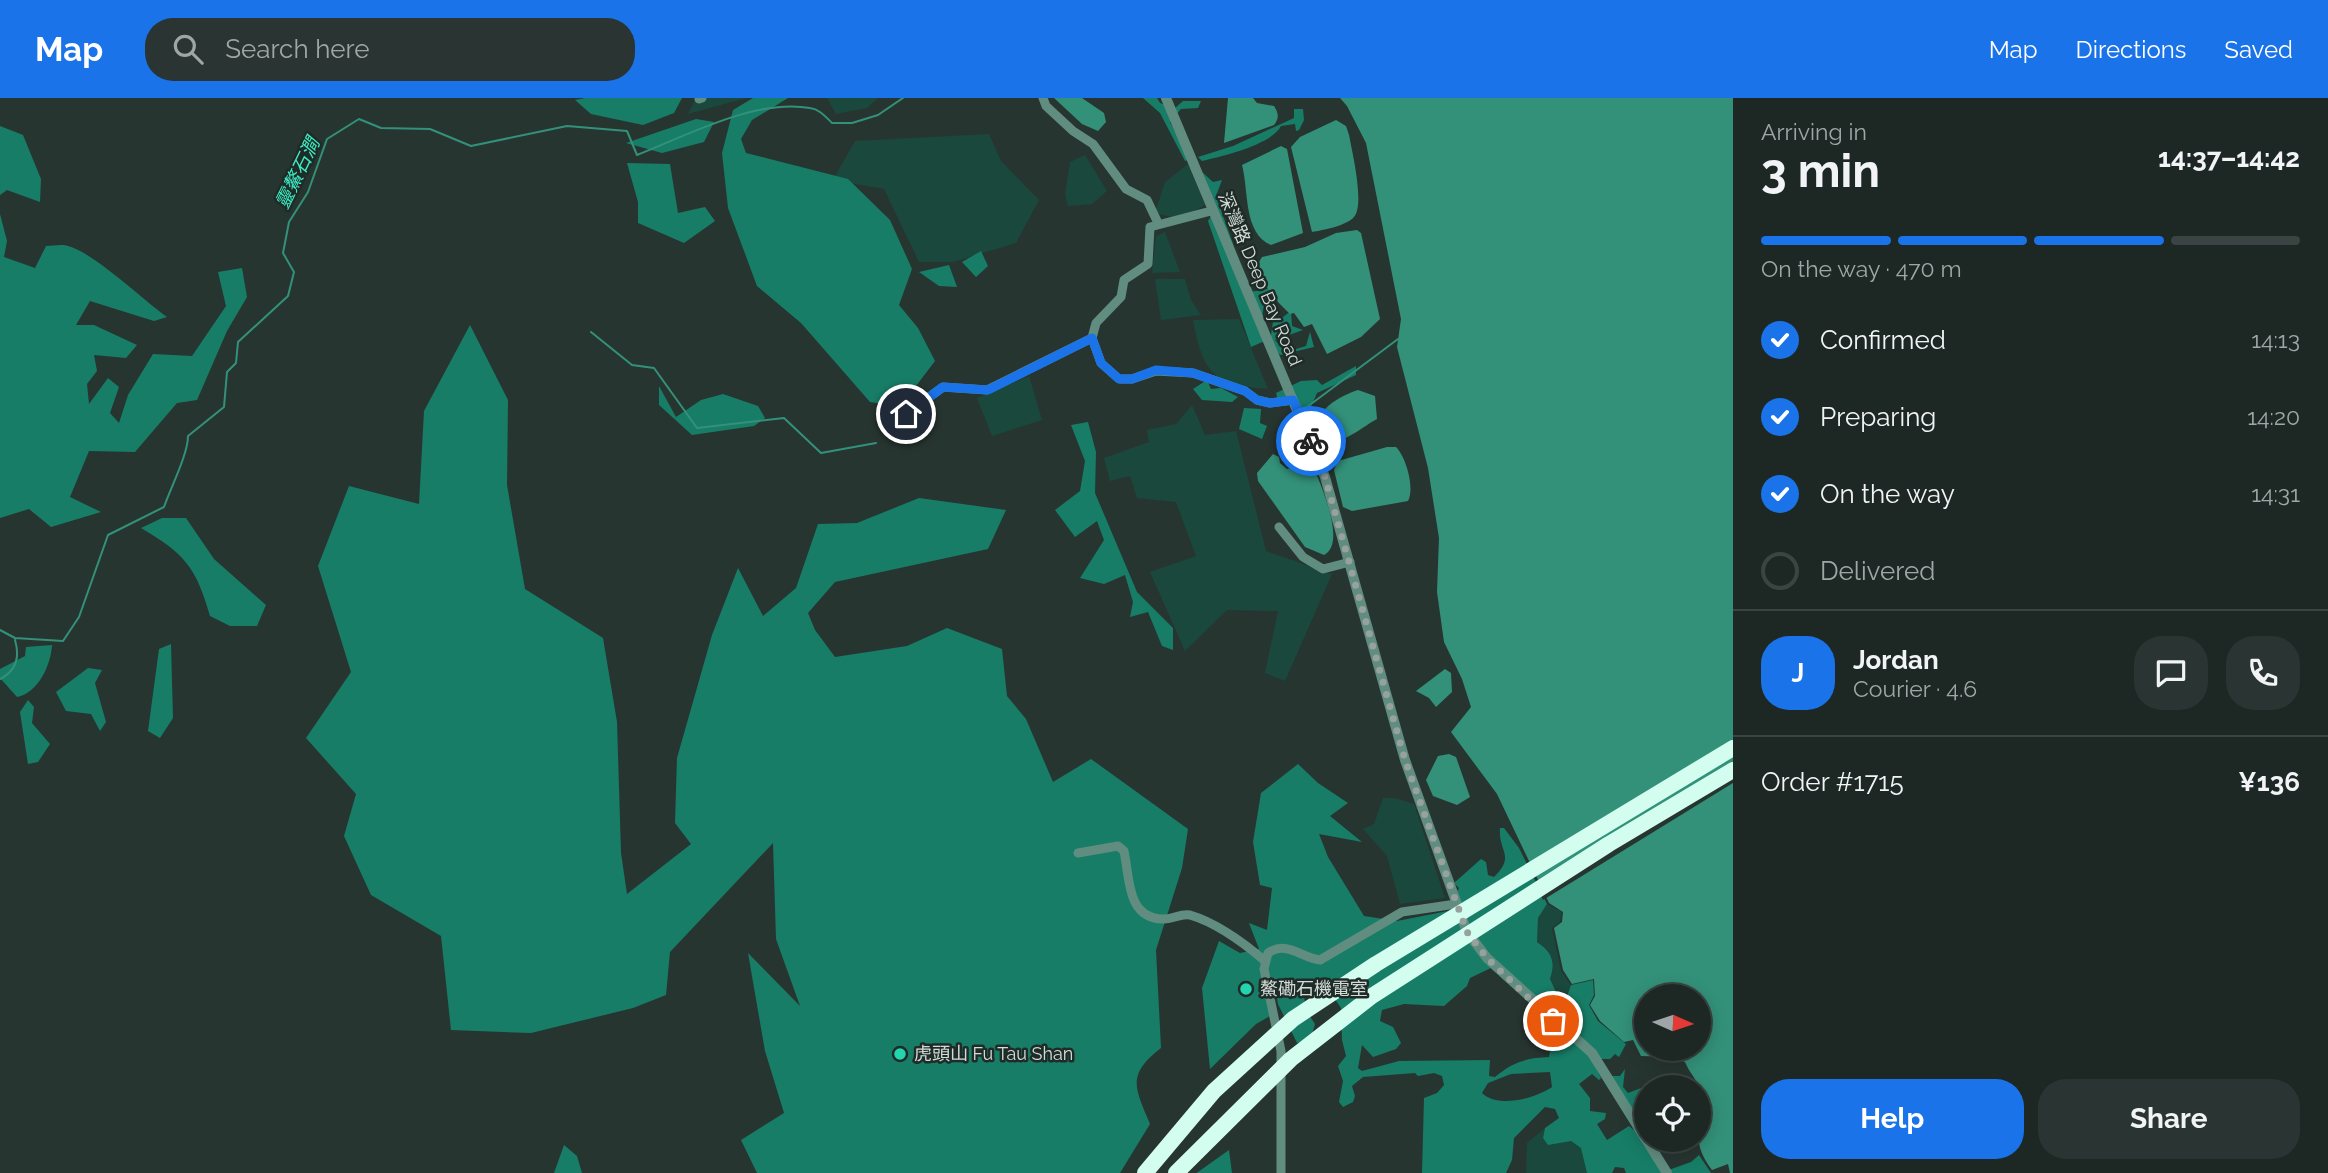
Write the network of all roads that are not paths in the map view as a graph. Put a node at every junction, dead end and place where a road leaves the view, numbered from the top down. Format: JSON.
{"nodes":[{"id":1,"x":1043,"y":98,"type":"edge"},
{"id":2,"x":1166,"y":98,"type":"edge"},
{"id":3,"x":1211,"y":211,"type":"junction"},
{"id":4,"x":1158,"y":223,"type":"junction"},
{"id":5,"x":1092,"y":338,"type":"junction"},
{"id":6,"x":1293,"y":400,"type":"junction"},
{"id":7,"x":906,"y":414,"type":"dead end"},
{"id":8,"x":1279,"y":527,"type":"dead end"},
{"id":9,"x":1350,"y":562,"type":"junction"},
{"id":10,"x":1733,"y":748,"type":"edge"},
{"id":11,"x":1733,"y":770,"type":"edge"},
{"id":12,"x":1077,"y":853,"type":"dead end"},
{"id":13,"x":1456,"y":904,"type":"junction"},
{"id":14,"x":1265,"y":961,"type":"junction"},
{"id":15,"x":1634,"y":1121,"type":"edge"},
{"id":16,"x":1654,"y":1152,"type":"edge"},
{"id":17,"x":1145,"y":1173,"type":"edge"},
{"id":18,"x":1176,"y":1173,"type":"edge"},
{"id":19,"x":1281,"y":1173,"type":"edge"},
{"id":20,"x":1667,"y":1173,"type":"edge"}],
"edges":[{"from":1,"to":4,"type":"street"},
{"from":2,"to":3,"type":"street","name":"深灣路 Deep Bay Road"},
{"from":3,"to":4,"type":"street"},
{"from":3,"to":6,"type":"street","name":"深灣路 Deep Bay Road"},
{"from":4,"to":5,"type":"street"},
{"from":5,"to":6,"type":"street"},
{"from":5,"to":7,"type":"street"},
{"from":6,"to":9,"type":"street","name":"深灣路 Deep Bay Road"},
{"from":8,"to":9,"type":"street"},
{"from":9,"to":13,"type":"street","name":"深灣路 Deep Bay Road"},
{"from":10,"to":17,"type":"highway"},
{"from":11,"to":18,"type":"highway"},
{"from":12,"to":14,"type":"street"},
{"from":13,"to":14,"type":"street"},
{"from":13,"to":15,"type":"street","name":"深灣路 Deep Bay Road"},
{"from":14,"to":19,"type":"street"},
{"from":16,"to":20,"type":"street","name":"深灣路 Deep Bay Road"}]}
